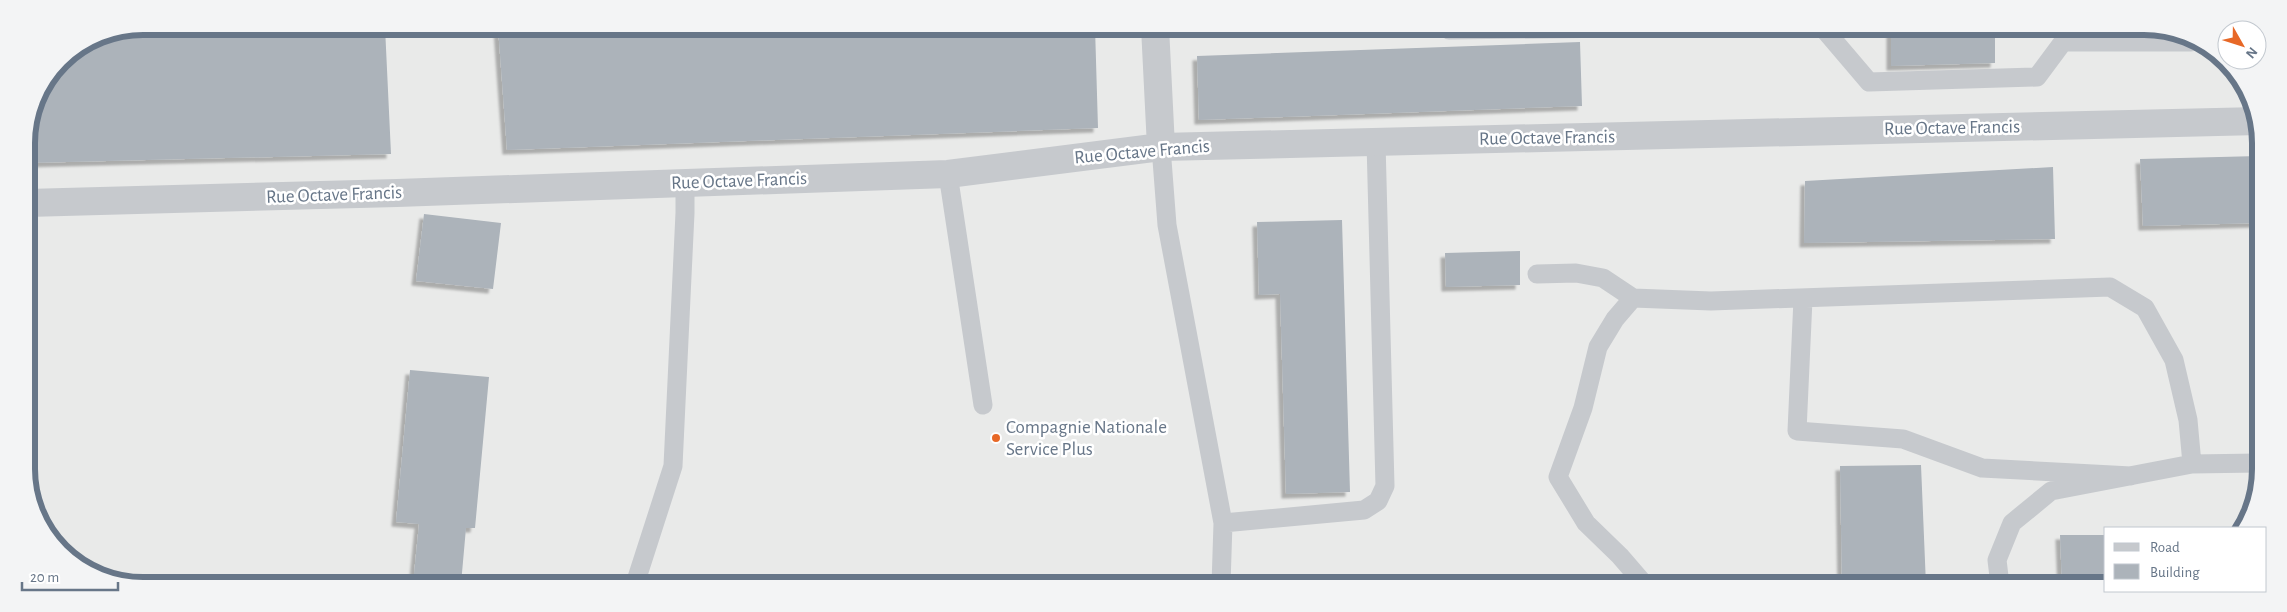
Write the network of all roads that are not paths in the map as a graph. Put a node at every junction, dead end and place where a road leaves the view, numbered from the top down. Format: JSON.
{"nodes":[{"id":1,"x":1155,"y":35,"type":"edge"},
{"id":2,"x":1830,"y":35,"type":"edge"},
{"id":3,"x":2181,"y":42,"type":"edge"},
{"id":4,"x":2250,"y":121,"type":"edge"},
{"id":5,"x":1376,"y":142,"type":"junction"},
{"id":6,"x":1162,"y":147,"type":"junction"},
{"id":7,"x":948,"y":174,"type":"junction"},
{"id":8,"x":685,"y":183,"type":"junction"},
{"id":9,"x":35,"y":203,"type":"edge"},
{"id":10,"x":1537,"y":274,"type":"dead end"},
{"id":11,"x":1633,"y":298,"type":"junction"},
{"id":12,"x":1803,"y":299,"type":"junction"},
{"id":13,"x":983,"y":405,"type":"dead end"},
{"id":14,"x":2252,"y":463,"type":"edge"},
{"id":15,"x":2192,"y":464,"type":"junction"},
{"id":16,"x":2131,"y":476,"type":"junction"},
{"id":17,"x":1223,"y":524,"type":"junction"},
{"id":18,"x":637,"y":577,"type":"edge"},
{"id":19,"x":1221,"y":577,"type":"edge"},
{"id":20,"x":1638,"y":577,"type":"edge"},
{"id":21,"x":1999,"y":577,"type":"edge"}],
"edges":[{"from":1,"to":6,"type":"street"},
{"from":2,"to":3,"type":"lane"},
{"from":4,"to":5,"type":"street","name":"Rue Octave Francis"},
{"from":5,"to":6,"type":"street","name":"Rue Octave Francis"},
{"from":5,"to":17,"type":"lane"},
{"from":6,"to":7,"type":"street","name":"Rue Octave Francis"},
{"from":6,"to":17,"type":"lane"},
{"from":7,"to":8,"type":"street","name":"Rue Octave Francis"},
{"from":7,"to":13,"type":"lane"},
{"from":8,"to":9,"type":"street","name":"Rue Octave Francis"},
{"from":8,"to":18,"type":"lane"},
{"from":10,"to":11,"type":"lane"},
{"from":11,"to":12,"type":"lane"},
{"from":11,"to":20,"type":"lane"},
{"from":12,"to":15,"type":"lane"},
{"from":12,"to":16,"type":"lane"},
{"from":14,"to":15,"type":"lane"},
{"from":15,"to":16,"type":"lane"},
{"from":16,"to":21,"type":"lane"},
{"from":17,"to":19,"type":"lane"}]}
